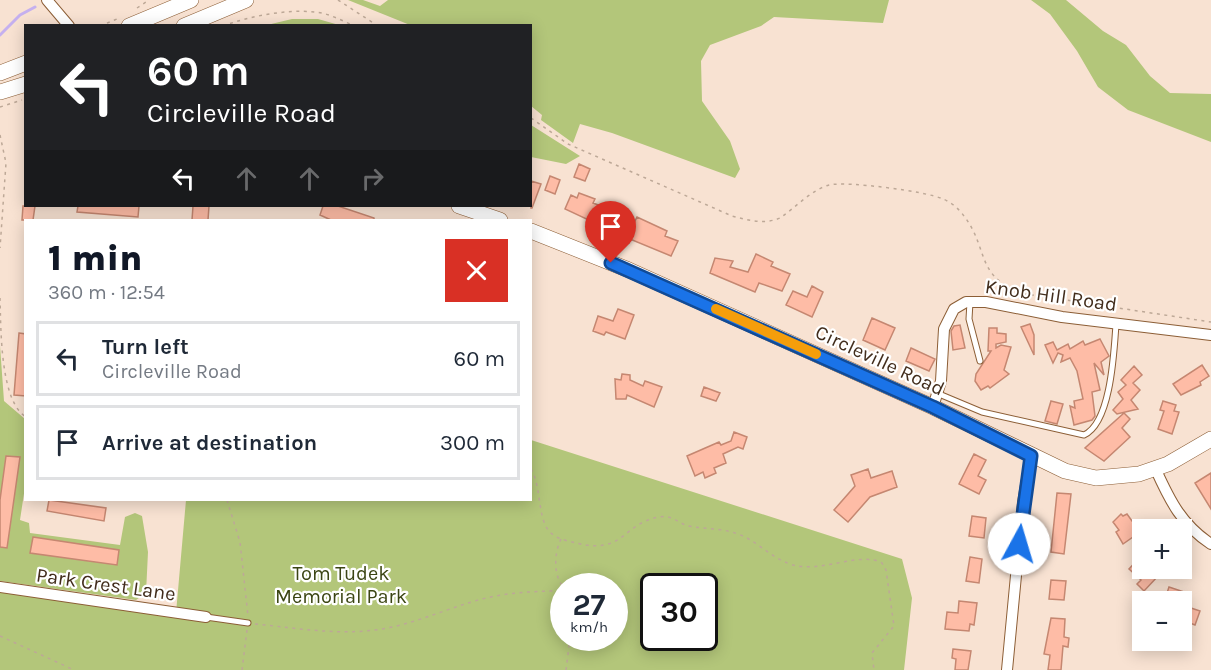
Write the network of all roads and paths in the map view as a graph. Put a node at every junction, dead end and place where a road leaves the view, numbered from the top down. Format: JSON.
{"nodes":[{"id":1,"x":191,"y":0,"type":"edge"},
{"id":2,"x":246,"y":0,"type":"edge"},
{"id":3,"x":338,"y":0,"type":"edge"},
{"id":4,"x":50,"y":3,"type":"edge"},
{"id":5,"x":56,"y":24,"type":"edge"},
{"id":6,"x":67,"y":24,"type":"edge"},
{"id":7,"x":134,"y":24,"type":"edge"},
{"id":8,"x":189,"y":24,"type":"edge"},
{"id":9,"x":231,"y":24,"type":"edge"},
{"id":10,"x":350,"y":24,"type":"edge"},
{"id":11,"x":375,"y":24,"type":"edge"},
{"id":12,"x":24,"y":64,"type":"edge"},
{"id":13,"x":0,"y":73,"type":"edge"},
{"id":14,"x":24,"y":85,"type":"edge"},
{"id":15,"x":0,"y":92,"type":"edge"},
{"id":16,"x":24,"y":99,"type":"edge"},
{"id":17,"x":0,"y":107,"type":"edge"},
{"id":18,"x":532,"y":119,"type":"edge"},
{"id":19,"x":0,"y":135,"type":"edge"},
{"id":20,"x":462,"y":207,"type":"edge"},
{"id":21,"x":497,"y":219,"type":"edge"},
{"id":22,"x":532,"y":231,"type":"edge"},
{"id":23,"x":0,"y":248,"type":"edge"},
{"id":24,"x":0,"y":298,"type":"edge"},
{"id":25,"x":970,"y":302,"type":"junction"},
{"id":26,"x":1211,"y":322,"type":"edge"},
{"id":27,"x":1116,"y":323,"type":"junction"},
{"id":28,"x":1211,"y":335,"type":"edge"},
{"id":29,"x":980,"y":361,"type":"dead end"},
{"id":30,"x":936,"y":400,"type":"junction"},
{"id":31,"x":24,"y":416,"type":"edge"},
{"id":32,"x":1211,"y":439,"type":"edge"},
{"id":33,"x":1031,"y":456,"type":"junction"},
{"id":34,"x":1156,"y":470,"type":"junction"},
{"id":35,"x":532,"y":471,"type":"edge"},
{"id":36,"x":227,"y":501,"type":"edge"},
{"id":37,"x":561,"y":538,"type":"junction"},
{"id":38,"x":1211,"y":544,"type":"edge"},
{"id":39,"x":558,"y":573,"type":"edge"},
{"id":40,"x":0,"y":587,"type":"edge"},
{"id":41,"x":550,"y":591,"type":"edge"},
{"id":42,"x":206,"y":617,"type":"joint"},
{"id":43,"x":248,"y":623,"type":"junction"},
{"id":44,"x":0,"y":636,"type":"edge"},
{"id":45,"x":568,"y":651,"type":"edge"},
{"id":46,"x":74,"y":670,"type":"edge"},
{"id":47,"x":242,"y":670,"type":"edge"},
{"id":48,"x":566,"y":670,"type":"edge"},
{"id":49,"x":874,"y":670,"type":"edge"},
{"id":50,"x":1007,"y":670,"type":"edge"}],
"edges":[{"from":1,"to":7,"type":"street"},
{"from":2,"to":8,"type":"street"},
{"from":3,"to":11,"type":"path"},
{"from":4,"to":5,"type":"street"},
{"from":4,"to":6,"type":"street"},
{"from":9,"to":10,"type":"path"},
{"from":12,"to":13,"type":"street"},
{"from":14,"to":15,"type":"street"},
{"from":16,"to":17,"type":"path"},
{"from":18,"to":26,"type":"path"},
{"from":19,"to":23,"type":"path"},
{"from":20,"to":21,"type":"street"},
{"from":22,"to":30,"type":"street","name":"Circleville Road"},
{"from":24,"to":31,"type":"path"},
{"from":25,"to":27,"type":"street","name":"Knob Hill Road"},
{"from":25,"to":29,"type":"lane"},
{"from":25,"to":30,"type":"street","name":"Knob Hill Road"},
{"from":27,"to":28,"type":"street","name":"Knob Hill Road"},
{"from":27,"to":30,"type":"lane"},
{"from":30,"to":33,"type":"street","name":"Circleville Road"},
{"from":32,"to":34,"type":"street","name":"Circleville Road"},
{"from":33,"to":34,"type":"street","name":"Circleville Road"},
{"from":33,"to":50,"type":"street"},
{"from":34,"to":38,"type":"street"},
{"from":35,"to":37,"type":"path"},
{"from":36,"to":43,"type":"path"},
{"from":37,"to":39,"type":"path"},
{"from":37,"to":49,"type":"path"},
{"from":40,"to":42,"type":"street","name":"Park Crest Lane"},
{"from":41,"to":43,"type":"path"},
{"from":42,"to":43,"type":"lane"},
{"from":43,"to":47,"type":"path"},
{"from":44,"to":46,"type":"path"},
{"from":45,"to":48,"type":"path"}]}
